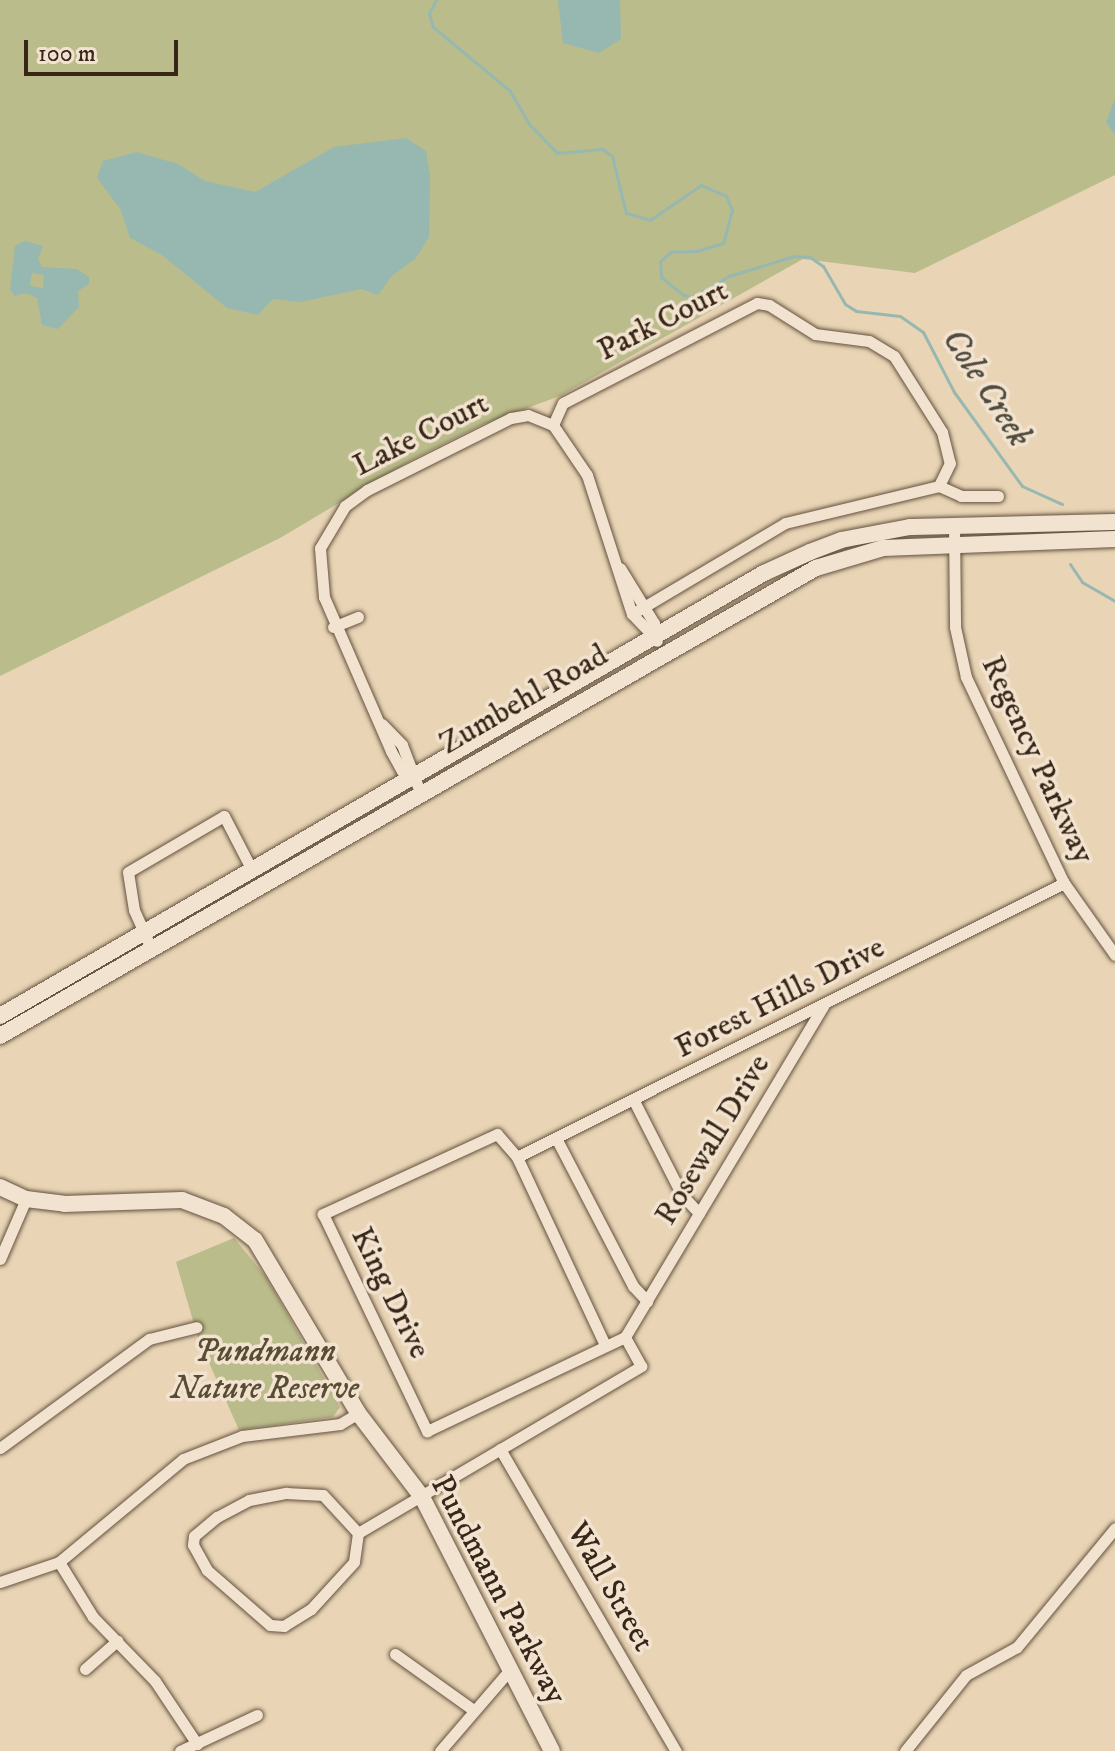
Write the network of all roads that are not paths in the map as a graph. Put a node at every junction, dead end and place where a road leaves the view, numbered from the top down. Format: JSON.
{"nodes":[{"id":1,"x":553,"y":425,"type":"junction"},
{"id":2,"x":939,"y":486,"type":"junction"},
{"id":3,"x":998,"y":496,"type":"dead end"},
{"id":4,"x":1115,"y":522,"type":"edge"},
{"id":5,"x":954,"y":524,"type":"junction"},
{"id":6,"x":1115,"y":539,"type":"edge"},
{"id":7,"x":954,"y":543,"type":"junction"},
{"id":8,"x":620,"y":568,"type":"junction"},
{"id":9,"x":644,"y":606,"type":"junction"},
{"id":10,"x":632,"y":614,"type":"junction"},
{"id":11,"x":358,"y":617,"type":"dead end"},
{"id":12,"x":333,"y":627,"type":"junction"},
{"id":13,"x":660,"y":646,"type":"junction"},
{"id":14,"x":412,"y":776,"type":"junction"},
{"id":15,"x":420,"y":792,"type":"junction"},
{"id":16,"x":252,"y":870,"type":"junction"},
{"id":17,"x":1064,"y":883,"type":"junction"},
{"id":18,"x":148,"y":940,"type":"junction"},
{"id":19,"x":1115,"y":955,"type":"edge"},
{"id":20,"x":823,"y":1006,"type":"junction"},
{"id":21,"x":0,"y":1016,"type":"edge"},
{"id":22,"x":0,"y":1036,"type":"edge"},
{"id":23,"x":633,"y":1099,"type":"junction"},
{"id":24,"x":556,"y":1138,"type":"junction"},
{"id":25,"x":517,"y":1157,"type":"junction"},
{"id":26,"x":0,"y":1187,"type":"edge"},
{"id":27,"x":26,"y":1199,"type":"junction"},
{"id":28,"x":699,"y":1213,"type":"junction"},
{"id":29,"x":0,"y":1259,"type":"edge"},
{"id":30,"x":647,"y":1301,"type":"junction"},
{"id":31,"x":197,"y":1327,"type":"dead end"},
{"id":32,"x":625,"y":1337,"type":"junction"},
{"id":33,"x":605,"y":1345,"type":"junction"},
{"id":34,"x":358,"y":1413,"type":"junction"},
{"id":35,"x":0,"y":1448,"type":"edge"},
{"id":36,"x":500,"y":1449,"type":"junction"},
{"id":37,"x":422,"y":1497,"type":"junction"},
{"id":38,"x":1115,"y":1528,"type":"edge"},
{"id":39,"x":358,"y":1533,"type":"junction"},
{"id":40,"x":59,"y":1562,"type":"junction"},
{"id":41,"x":0,"y":1582,"type":"edge"},
{"id":42,"x":117,"y":1641,"type":"junction"},
{"id":43,"x":395,"y":1654,"type":"dead end"},
{"id":44,"x":85,"y":1669,"type":"dead end"},
{"id":45,"x":508,"y":1672,"type":"junction"},
{"id":46,"x":472,"y":1709,"type":"junction"},
{"id":47,"x":257,"y":1715,"type":"dead end"},
{"id":48,"x":197,"y":1744,"type":"junction"},
{"id":49,"x":180,"y":1751,"type":"edge"},
{"id":50,"x":440,"y":1751,"type":"edge"},
{"id":51,"x":552,"y":1751,"type":"edge"},
{"id":52,"x":676,"y":1751,"type":"edge"},
{"id":53,"x":905,"y":1751,"type":"edge"}],
"edges":[{"from":1,"to":2,"type":"street","name":"Park Court"},
{"from":1,"to":8,"type":"street"},
{"from":1,"to":12,"type":"street","name":"Lake Court"},
{"from":2,"to":3,"type":"street"},
{"from":2,"to":9,"type":"street"},
{"from":4,"to":5,"type":"main road","name":"Zumbehl Road"},
{"from":5,"to":7,"type":"street","name":"Regency Parkway"},
{"from":5,"to":13,"type":"main road","name":"Zumbehl Road"},
{"from":6,"to":7,"type":"main road","name":"Zumbehl Road"},
{"from":7,"to":13,"type":"main road","name":"Zumbehl Road"},
{"from":7,"to":17,"type":"street","name":"Regency Parkway"},
{"from":8,"to":9,"type":"street"},
{"from":8,"to":10,"type":"street"},
{"from":9,"to":10,"type":"street"},
{"from":9,"to":13,"type":"street"},
{"from":10,"to":13,"type":"street"},
{"from":11,"to":12,"type":"street"},
{"from":12,"to":14,"type":"street","name":"Lake Court"},
{"from":13,"to":14,"type":"main road","name":"Zumbehl Road"},
{"from":13,"to":15,"type":"main road","name":"Zumbehl Road"},
{"from":14,"to":15,"type":"street","name":"Lake Court"},
{"from":14,"to":16,"type":"main road","name":"Zumbehl Road"},
{"from":15,"to":18,"type":"main road","name":"Zumbehl Road"},
{"from":16,"to":18,"type":"main road","name":"Zumbehl Road"},
{"from":16,"to":18,"type":"street"},
{"from":17,"to":19,"type":"street","name":"Regency Parkway"},
{"from":17,"to":20,"type":"street","name":"Forest Hills Drive"},
{"from":18,"to":21,"type":"main road","name":"Zumbehl Road"},
{"from":18,"to":22,"type":"main road","name":"Zumbehl Road"},
{"from":20,"to":23,"type":"street","name":"Forest Hills Drive"},
{"from":20,"to":28,"type":"street","name":"Rosewall Drive"},
{"from":23,"to":24,"type":"street","name":"Forest Hills Drive"},
{"from":23,"to":28,"type":"street"},
{"from":24,"to":25,"type":"street","name":"Forest Hills Drive"},
{"from":24,"to":30,"type":"street","name":"Rosewall Drive"},
{"from":25,"to":33,"type":"street","name":"King Drive"},
{"from":25,"to":33,"type":"street","name":"King Drive"},
{"from":26,"to":27,"type":"main road","name":"Pundmann Parkway"},
{"from":27,"to":29,"type":"street"},
{"from":27,"to":34,"type":"main road","name":"Pundmann Parkway"},
{"from":28,"to":30,"type":"street","name":"Rosewall Drive"},
{"from":30,"to":32,"type":"street","name":"Rosewall Drive"},
{"from":31,"to":35,"type":"street"},
{"from":32,"to":33,"type":"street"},
{"from":32,"to":36,"type":"street"},
{"from":34,"to":37,"type":"main road","name":"Pundmann Parkway"},
{"from":34,"to":40,"type":"street"},
{"from":36,"to":37,"type":"street"},
{"from":36,"to":52,"type":"street","name":"Wall Street"},
{"from":37,"to":39,"type":"street"},
{"from":37,"to":45,"type":"main road","name":"Pundmann Parkway"},
{"from":38,"to":53,"type":"street"},
{"from":39,"to":39,"type":"street"},
{"from":40,"to":41,"type":"street"},
{"from":40,"to":42,"type":"street"},
{"from":42,"to":44,"type":"street"},
{"from":42,"to":48,"type":"street"},
{"from":43,"to":46,"type":"street"},
{"from":45,"to":46,"type":"street"},
{"from":45,"to":51,"type":"main road","name":"Pundmann Parkway"},
{"from":46,"to":50,"type":"street"},
{"from":47,"to":48,"type":"street"},
{"from":48,"to":49,"type":"street"}]}
